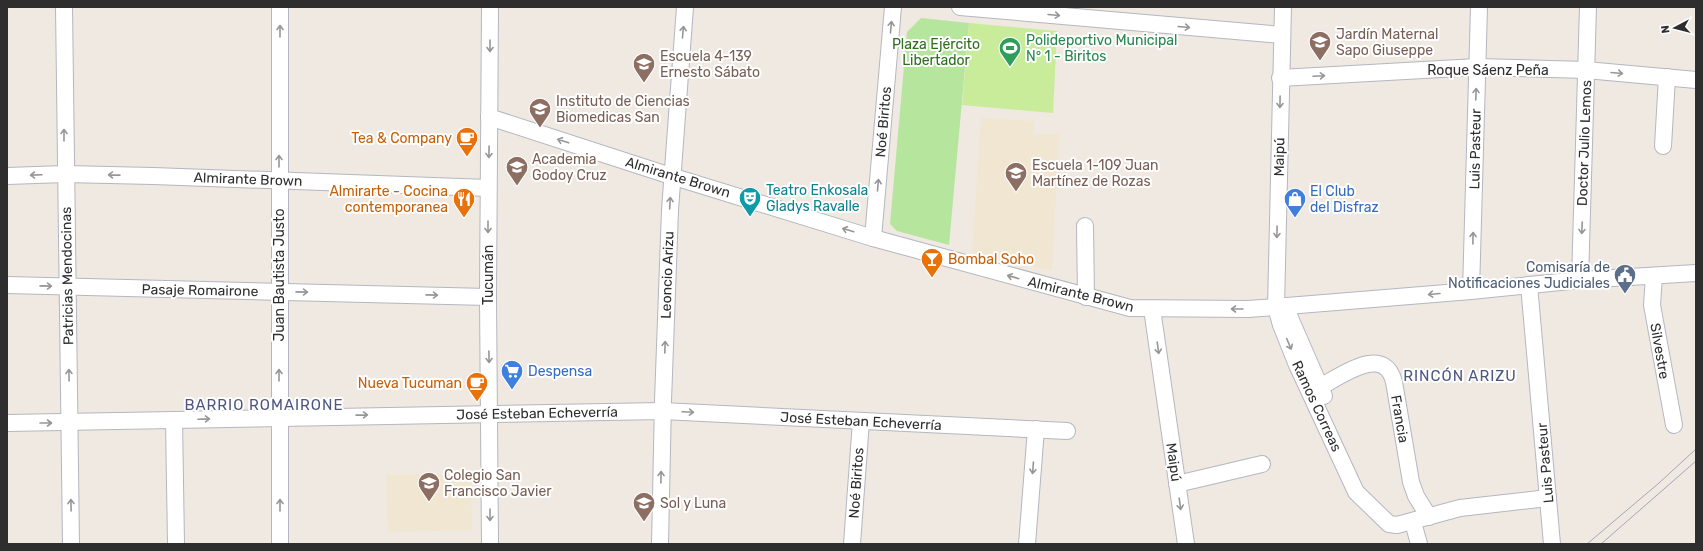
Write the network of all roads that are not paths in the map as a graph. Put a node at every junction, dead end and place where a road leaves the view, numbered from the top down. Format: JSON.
{"nodes":[{"id":1,"x":64,"y":7,"type":"edge"},
{"id":2,"x":280,"y":7,"type":"edge"},
{"id":3,"x":490,"y":7,"type":"edge"},
{"id":4,"x":685,"y":7,"type":"edge"},
{"id":5,"x":893,"y":7,"type":"edge"},
{"id":6,"x":960,"y":7,"type":"edge"},
{"id":7,"x":1283,"y":7,"type":"edge"},
{"id":8,"x":1479,"y":7,"type":"edge"},
{"id":9,"x":1588,"y":7,"type":"edge"},
{"id":10,"x":1282,"y":35,"type":"junction"},
{"id":11,"x":1477,"y":67,"type":"junction"},
{"id":12,"x":1586,"y":70,"type":"junction"},
{"id":13,"x":1667,"y":77,"type":"junction"},
{"id":14,"x":1280,"y":78,"type":"junction"},
{"id":15,"x":1696,"y":80,"type":"edge"},
{"id":16,"x":489,"y":117,"type":"junction"},
{"id":17,"x":1663,"y":146,"type":"dead end"},
{"id":18,"x":65,"y":174,"type":"junction"},
{"id":19,"x":7,"y":176,"type":"edge"},
{"id":20,"x":671,"y":176,"type":"junction"},
{"id":21,"x":279,"y":180,"type":"junction"},
{"id":22,"x":488,"y":188,"type":"junction"},
{"id":23,"x":1085,"y":226,"type":"dead end"},
{"id":24,"x":873,"y":238,"type":"junction"},
{"id":25,"x":1696,"y":273,"type":"edge"},
{"id":26,"x":1654,"y":276,"type":"junction"},
{"id":27,"x":1580,"y":280,"type":"junction"},
{"id":28,"x":7,"y":285,"type":"edge"},
{"id":29,"x":1529,"y":286,"type":"junction"},
{"id":30,"x":66,"y":287,"type":"junction"},
{"id":31,"x":1471,"y":291,"type":"junction"},
{"id":32,"x":280,"y":292,"type":"junction"},
{"id":33,"x":488,"y":297,"type":"junction"},
{"id":34,"x":1086,"y":297,"type":"junction"},
{"id":35,"x":1282,"y":307,"type":"junction"},
{"id":36,"x":1152,"y":309,"type":"junction"},
{"id":37,"x":1320,"y":387,"type":"junction"},
{"id":38,"x":662,"y":411,"type":"junction"},
{"id":39,"x":489,"y":413,"type":"junction"},
{"id":40,"x":279,"y":417,"type":"junction"},
{"id":41,"x":174,"y":420,"type":"junction"},
{"id":42,"x":861,"y":421,"type":"junction"},
{"id":43,"x":7,"y":423,"type":"edge"},
{"id":44,"x":70,"y":423,"type":"junction"},
{"id":45,"x":1674,"y":425,"type":"dead end"},
{"id":46,"x":1036,"y":429,"type":"junction"},
{"id":47,"x":1067,"y":431,"type":"dead end"},
{"id":48,"x":1262,"y":464,"type":"dead end"},
{"id":49,"x":1177,"y":484,"type":"junction"},
{"id":50,"x":1548,"y":498,"type":"junction"},
{"id":51,"x":1366,"y":502,"type":"junction"},
{"id":52,"x":1429,"y":517,"type":"junction"},
{"id":53,"x":1413,"y":522,"type":"junction"},
{"id":54,"x":71,"y":544,"type":"edge"},
{"id":55,"x":176,"y":544,"type":"edge"},
{"id":56,"x":280,"y":544,"type":"edge"},
{"id":57,"x":490,"y":544,"type":"edge"},
{"id":58,"x":660,"y":544,"type":"edge"},
{"id":59,"x":852,"y":544,"type":"edge"},
{"id":60,"x":1027,"y":544,"type":"edge"},
{"id":61,"x":1186,"y":544,"type":"edge"},
{"id":62,"x":1419,"y":544,"type":"edge"},
{"id":63,"x":1552,"y":544,"type":"edge"}],
"edges":[{"from":18,"to":1,"type":"street","name":"Patricias Mendocinas","one_way":true},
{"from":21,"to":2,"type":"street","name":"Juan Bautista Justo","one_way":true},
{"from":3,"to":16,"type":"street","name":"Tucumán","one_way":true},
{"from":20,"to":4,"type":"street","name":"Leoncio Arizu","one_way":true},
{"from":24,"to":5,"type":"street","name":"Noé Biritos","one_way":true},
{"from":6,"to":10,"type":"street","one_way":true},
{"from":7,"to":10,"type":"street","name":"Maipú"},
{"from":8,"to":11,"type":"street","name":"Luis Pasteur"},
{"from":9,"to":12,"type":"street","name":"Doctor Julio Lemos"},
{"from":10,"to":14,"type":"street","name":"Maipú"},
{"from":11,"to":12,"type":"street","name":"Roque Sáenz Peña"},
{"from":14,"to":11,"type":"street","name":"Roque Sáenz Peña","one_way":true},
{"from":31,"to":11,"type":"street","name":"Luis Pasteur","one_way":true},
{"from":12,"to":13,"type":"street","name":"Roque Sáenz Peña","one_way":true},
{"from":12,"to":27,"type":"street","name":"Doctor Julio Lemos","one_way":true},
{"from":13,"to":15,"type":"street","name":"Roque Sáenz Peña"},
{"from":13,"to":17,"type":"street"},
{"from":14,"to":35,"type":"street","name":"Maipú","one_way":true},
{"from":20,"to":16,"type":"street","name":"Almirante Brown","one_way":true},
{"from":16,"to":22,"type":"street","name":"Tucumán","one_way":true},
{"from":18,"to":19,"type":"street","name":"Almirante Brown","one_way":true},
{"from":21,"to":18,"type":"street","name":"Almirante Brown","one_way":true},
{"from":18,"to":30,"type":"street","name":"Patricias Mendocinas"},
{"from":24,"to":20,"type":"street","name":"Almirante Brown","one_way":true},
{"from":38,"to":20,"type":"street","name":"Leoncio Arizu","one_way":true},
{"from":21,"to":22,"type":"street","name":"Almirante Brown"},
{"from":21,"to":32,"type":"street","name":"Juan Bautista Justo"},
{"from":22,"to":33,"type":"street","name":"Tucumán","one_way":true},
{"from":23,"to":34,"type":"street"},
{"from":34,"to":24,"type":"street","name":"Almirante Brown","one_way":true},
{"from":25,"to":26,"type":"street","name":"Almirante Brown"},
{"from":26,"to":27,"type":"street","name":"Almirante Brown"},
{"from":26,"to":45,"type":"street","name":"Silvestre"},
{"from":27,"to":29,"type":"street","name":"Almirante Brown"},
{"from":28,"to":30,"type":"street","name":"Pasaje Romairone","one_way":true},
{"from":29,"to":31,"type":"street","name":"Almirante Brown"},
{"from":29,"to":50,"type":"street","name":"Luis Pasteur"},
{"from":30,"to":32,"type":"street","name":"Pasaje Romairone"},
{"from":44,"to":30,"type":"street","name":"Patricias Mendocinas","one_way":true},
{"from":31,"to":35,"type":"street","name":"Almirante Brown","one_way":true},
{"from":32,"to":33,"type":"street","name":"Pasaje Romairone","one_way":true},
{"from":40,"to":32,"type":"street","name":"Juan Bautista Justo","one_way":true},
{"from":33,"to":39,"type":"street","name":"Tucumán","one_way":true},
{"from":34,"to":36,"type":"street","name":"Almirante Brown"},
{"from":35,"to":36,"type":"street","name":"Almirante Brown","one_way":true},
{"from":35,"to":37,"type":"street","name":"Ramos Correas"},
{"from":35,"to":51,"type":"street","name":"Ramos Correas","one_way":true},
{"from":36,"to":49,"type":"street","name":"Maipú","one_way":true},
{"from":37,"to":51,"type":"street","name":"Ramos Correas"},
{"from":37,"to":52,"type":"street","name":"Francia"},
{"from":38,"to":39,"type":"street","name":"José Esteban Echeverría"},
{"from":38,"to":42,"type":"street","name":"José Esteban Echeverría","one_way":true},
{"from":58,"to":38,"type":"street","name":"Leoncio Arizu","one_way":true},
{"from":40,"to":39,"type":"street","name":"José Esteban Echeverría","one_way":true},
{"from":39,"to":57,"type":"street","name":"Tucumán","one_way":true},
{"from":41,"to":40,"type":"street","name":"José Esteban Echeverría","one_way":true},
{"from":56,"to":40,"type":"street","name":"Juan Bautista Justo","one_way":true},
{"from":41,"to":44,"type":"street","name":"José Esteban Echeverría"},
{"from":41,"to":55,"type":"street"},
{"from":42,"to":46,"type":"street","name":"José Esteban Echeverría"},
{"from":42,"to":59,"type":"street","name":"Noé Biritos"},
{"from":43,"to":44,"type":"street","name":"José Esteban Echeverría","one_way":true},
{"from":54,"to":44,"type":"street","name":"Patricias Mendocinas","one_way":true},
{"from":46,"to":47,"type":"street","name":"José Esteban Echeverría"},
{"from":46,"to":60,"type":"street","one_way":true},
{"from":48,"to":49,"type":"street"},
{"from":49,"to":61,"type":"street","name":"Maipú","one_way":true},
{"from":50,"to":52,"type":"street"},
{"from":50,"to":63,"type":"street","name":"Luis Pasteur"},
{"from":51,"to":53,"type":"street","name":"Ramos Correas"},
{"from":52,"to":53,"type":"street"},
{"from":53,"to":62,"type":"street"}]}
